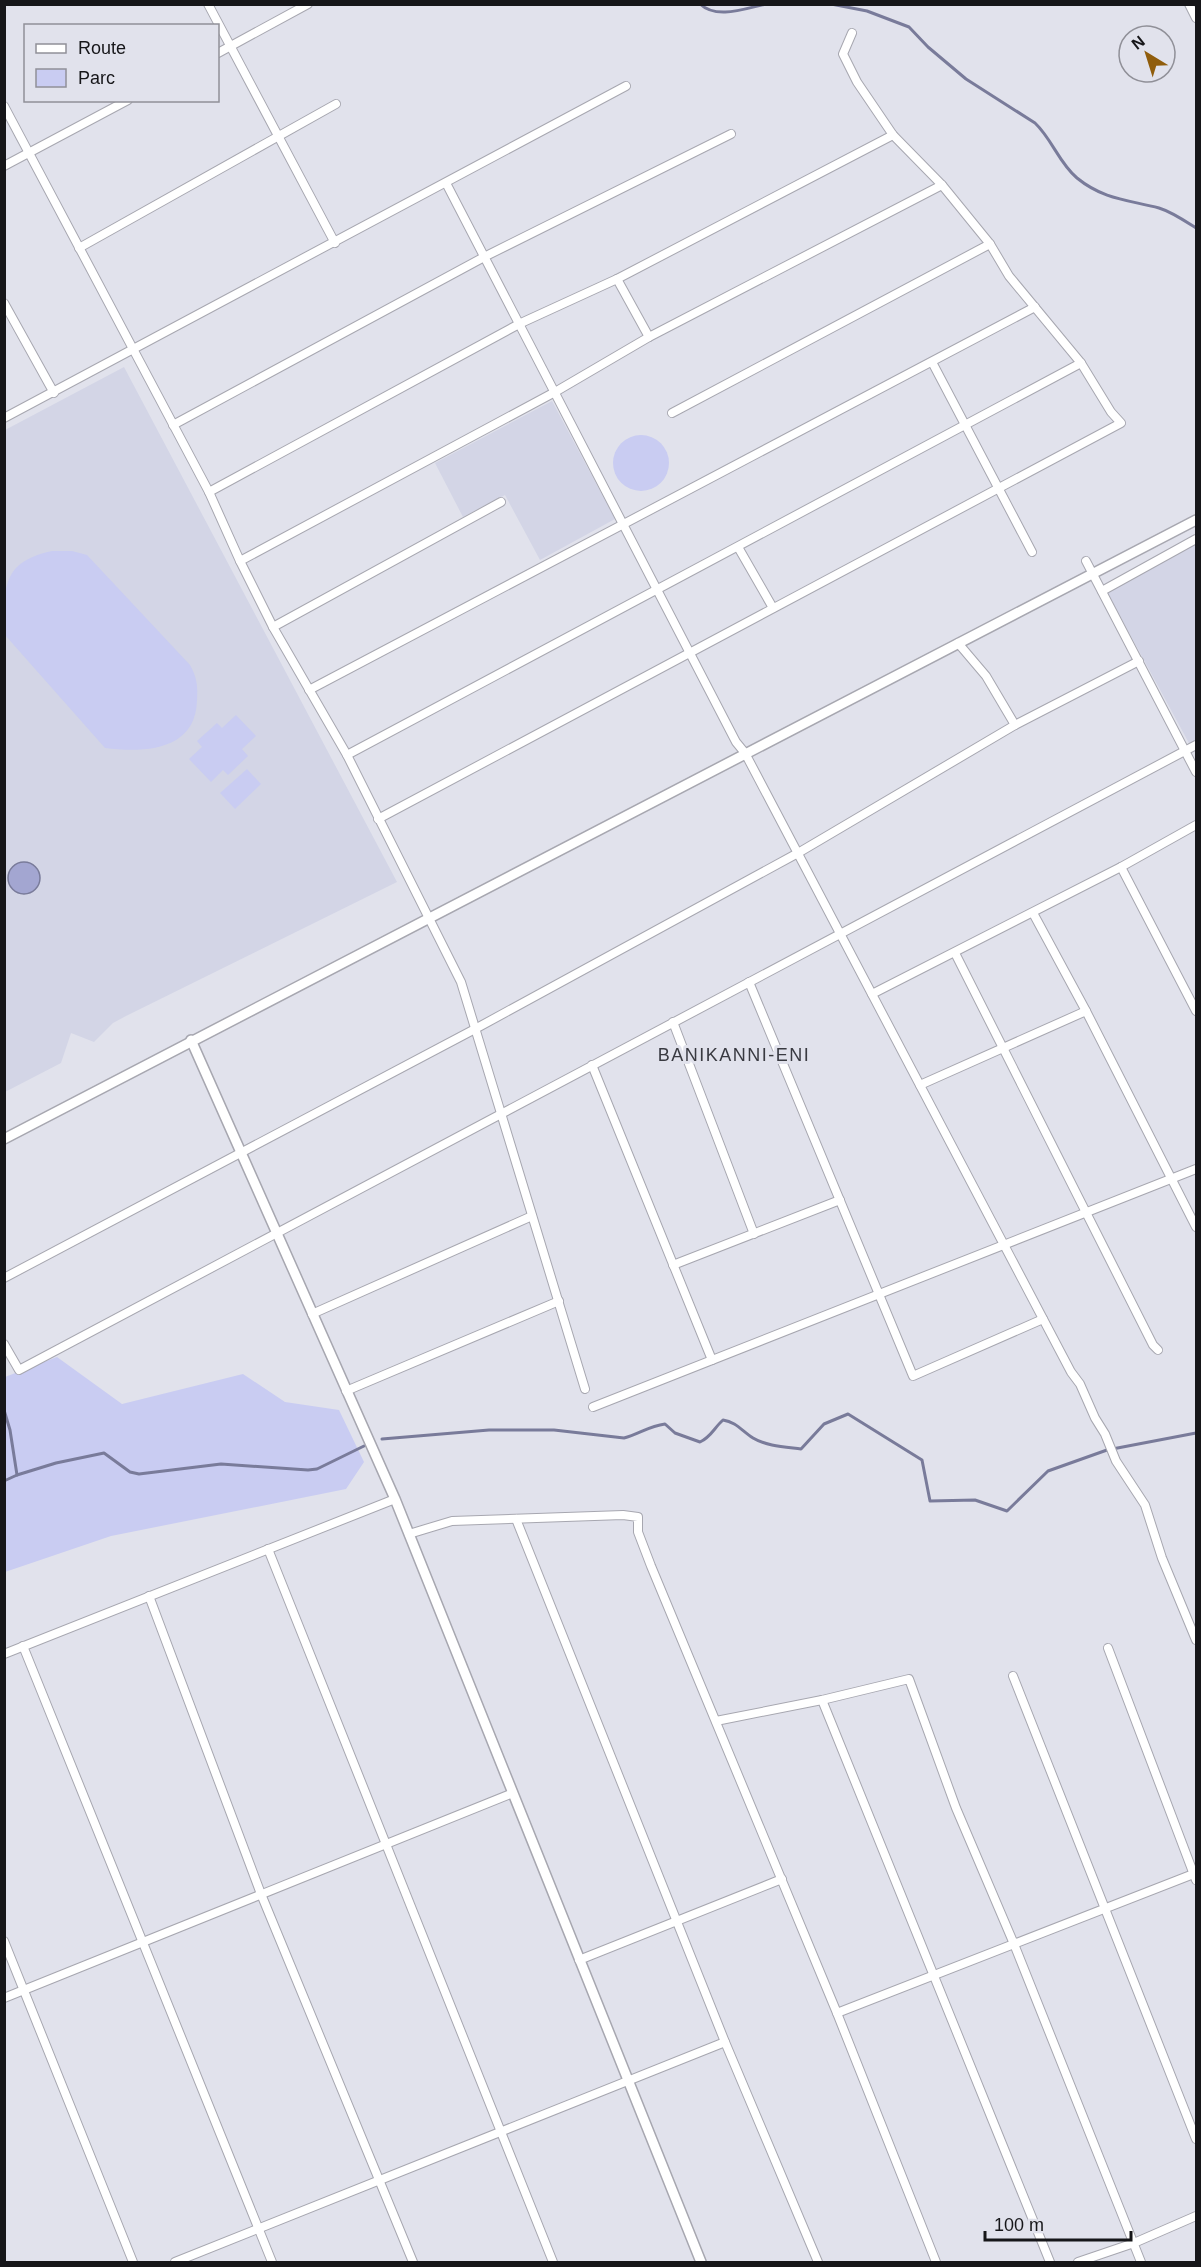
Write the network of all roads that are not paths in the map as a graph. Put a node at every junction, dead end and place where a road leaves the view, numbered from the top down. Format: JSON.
{"nodes":[{"id":1,"x":208,"y":4,"type":"edge"},
{"id":2,"x":308,"y":4,"type":"edge"},
{"id":3,"x":1189,"y":4,"type":"edge"},
{"id":4,"x":1197,"y":18,"type":"edge"},
{"id":5,"x":218,"y":24,"type":"edge"},
{"id":6,"x":219,"y":25,"type":"edge"},
{"id":7,"x":852,"y":33,"type":"dead end"},
{"id":8,"x":230,"y":46,"type":"junction"},
{"id":9,"x":219,"y":52,"type":"edge"},
{"id":10,"x":626,"y":87,"type":"dead end"},
{"id":11,"x":124,"y":102,"type":"edge"},
{"id":12,"x":336,"y":104,"type":"dead end"},
{"id":13,"x":4,"y":106,"type":"edge"},
{"id":14,"x":731,"y":134,"type":"dead end"},
{"id":15,"x":893,"y":135,"type":"junction"},
{"id":16,"x":278,"y":136,"type":"junction"},
{"id":17,"x":29,"y":153,"type":"junction"},
{"id":18,"x":4,"y":166,"type":"edge"},
{"id":19,"x":446,"y":183,"type":"junction"},
{"id":20,"x":942,"y":185,"type":"junction"},
{"id":21,"x":335,"y":243,"type":"junction"},
{"id":22,"x":990,"y":244,"type":"junction"},
{"id":23,"x":79,"y":248,"type":"junction"},
{"id":24,"x":486,"y":256,"type":"junction"},
{"id":25,"x":617,"y":279,"type":"junction"},
{"id":26,"x":4,"y":303,"type":"edge"},
{"id":27,"x":1035,"y":308,"type":"junction"},
{"id":28,"x":521,"y":323,"type":"junction"},
{"id":29,"x":649,"y":337,"type":"junction"},
{"id":30,"x":134,"y":351,"type":"junction"},
{"id":31,"x":932,"y":362,"type":"junction"},
{"id":32,"x":1081,"y":363,"type":"junction"},
{"id":33,"x":555,"y":392,"type":"junction"},
{"id":34,"x":54,"y":393,"type":"junction"},
{"id":35,"x":672,"y":413,"type":"dead end"},
{"id":36,"x":4,"y":418,"type":"edge"},
{"id":37,"x":173,"y":424,"type":"junction"},
{"id":38,"x":965,"y":425,"type":"junction"},
{"id":39,"x":999,"y":488,"type":"junction"},
{"id":40,"x":209,"y":492,"type":"junction"},
{"id":41,"x":501,"y":502,"type":"dead end"},
{"id":42,"x":1197,"y":520,"type":"edge"},
{"id":43,"x":624,"y":525,"type":"junction"},
{"id":44,"x":1197,"y":539,"type":"edge"},
{"id":45,"x":738,"y":547,"type":"junction"},
{"id":46,"x":1032,"y":552,"type":"dead end"},
{"id":47,"x":240,"y":561,"type":"junction"},
{"id":48,"x":1086,"y":561,"type":"dead end"},
{"id":49,"x":1093,"y":574,"type":"junction"},
{"id":50,"x":657,"y":590,"type":"junction"},
{"id":51,"x":1102,"y":591,"type":"junction"},
{"id":52,"x":773,"y":608,"type":"junction"},
{"id":53,"x":273,"y":627,"type":"junction"},
{"id":54,"x":958,"y":643,"type":"junction"},
{"id":55,"x":690,"y":653,"type":"junction"},
{"id":56,"x":1139,"y":661,"type":"junction"},
{"id":57,"x":309,"y":690,"type":"junction"},
{"id":58,"x":1015,"y":725,"type":"junction"},
{"id":59,"x":1197,"y":745,"type":"edge"},
{"id":60,"x":1186,"y":750,"type":"junction"},
{"id":61,"x":745,"y":753,"type":"junction"},
{"id":62,"x":347,"y":755,"type":"junction"},
{"id":63,"x":1197,"y":771,"type":"edge"},
{"id":64,"x":378,"y":819,"type":"junction"},
{"id":65,"x":1197,"y":825,"type":"edge"},
{"id":66,"x":798,"y":853,"type":"junction"},
{"id":67,"x":1121,"y":867,"type":"junction"},
{"id":68,"x":1033,"y":913,"type":"junction"},
{"id":69,"x":430,"y":917,"type":"junction"},
{"id":70,"x":840,"y":933,"type":"junction"},
{"id":71,"x":955,"y":953,"type":"junction"},
{"id":72,"x":749,"y":982,"type":"junction"},
{"id":73,"x":872,"y":994,"type":"junction"},
{"id":74,"x":1086,"y":1011,"type":"junction"},
{"id":75,"x":1197,"y":1011,"type":"edge"},
{"id":76,"x":673,"y":1022,"type":"junction"},
{"id":77,"x":475,"y":1029,"type":"junction"},
{"id":78,"x":191,"y":1040,"type":"junction"},
{"id":79,"x":1002,"y":1048,"type":"junction"},
{"id":80,"x":592,"y":1065,"type":"junction"},
{"id":81,"x":920,"y":1085,"type":"junction"},
{"id":82,"x":501,"y":1113,"type":"junction"},
{"id":83,"x":4,"y":1138,"type":"edge"},
{"id":84,"x":241,"y":1153,"type":"junction"},
{"id":85,"x":1197,"y":1169,"type":"edge"},
{"id":86,"x":1172,"y":1179,"type":"junction"},
{"id":87,"x":840,"y":1200,"type":"junction"},
{"id":88,"x":1086,"y":1213,"type":"junction"},
{"id":89,"x":532,"y":1216,"type":"junction"},
{"id":90,"x":1197,"y":1227,"type":"edge"},
{"id":91,"x":277,"y":1233,"type":"junction"},
{"id":92,"x":754,"y":1234,"type":"junction"},
{"id":93,"x":1004,"y":1245,"type":"junction"},
{"id":94,"x":674,"y":1265,"type":"junction"},
{"id":95,"x":4,"y":1278,"type":"edge"},
{"id":96,"x":879,"y":1294,"type":"junction"},
{"id":97,"x":559,"y":1301,"type":"junction"},
{"id":98,"x":312,"y":1314,"type":"junction"},
{"id":99,"x":1043,"y":1319,"type":"junction"},
{"id":100,"x":4,"y":1344,"type":"edge"},
{"id":101,"x":1158,"y":1350,"type":"dead end"},
{"id":102,"x":712,"y":1360,"type":"junction"},
{"id":103,"x":585,"y":1389,"type":"dead end"},
{"id":104,"x":346,"y":1390,"type":"junction"},
{"id":105,"x":593,"y":1407,"type":"dead end"},
{"id":106,"x":395,"y":1499,"type":"junction"},
{"id":107,"x":516,"y":1518,"type":"junction"},
{"id":108,"x":409,"y":1534,"type":"junction"},
{"id":109,"x":268,"y":1549,"type":"junction"},
{"id":110,"x":149,"y":1596,"type":"junction"},
{"id":111,"x":1197,"y":1640,"type":"edge"},
{"id":112,"x":23,"y":1646,"type":"junction"},
{"id":113,"x":1108,"y":1648,"type":"dead end"},
{"id":114,"x":4,"y":1654,"type":"edge"},
{"id":115,"x":1014,"y":1676,"type":"dead end"},
{"id":116,"x":822,"y":1700,"type":"junction"},
{"id":117,"x":716,"y":1721,"type":"junction"},
{"id":118,"x":513,"y":1793,"type":"junction"},
{"id":119,"x":385,"y":1844,"type":"junction"},
{"id":120,"x":1196,"y":1876,"type":"edge"},
{"id":121,"x":782,"y":1879,"type":"junction"},
{"id":122,"x":261,"y":1894,"type":"junction"},
{"id":123,"x":1105,"y":1909,"type":"junction"},
{"id":124,"x":677,"y":1921,"type":"junction"},
{"id":125,"x":4,"y":1941,"type":"edge"},
{"id":126,"x":142,"y":1942,"type":"junction"},
{"id":127,"x":1014,"y":1944,"type":"junction"},
{"id":128,"x":579,"y":1960,"type":"junction"},
{"id":129,"x":935,"y":1975,"type":"junction"},
{"id":130,"x":24,"y":1990,"type":"junction"},
{"id":131,"x":4,"y":1998,"type":"edge"},
{"id":132,"x":837,"y":2013,"type":"junction"},
{"id":133,"x":725,"y":2042,"type":"junction"},
{"id":134,"x":628,"y":2081,"type":"junction"},
{"id":135,"x":501,"y":2132,"type":"junction"},
{"id":136,"x":1197,"y":2139,"type":"edge"},
{"id":137,"x":380,"y":2181,"type":"junction"},
{"id":138,"x":1197,"y":2216,"type":"edge"},
{"id":139,"x":258,"y":2229,"type":"junction"},
{"id":140,"x":1134,"y":2243,"type":"junction"},
{"id":141,"x":133,"y":2262,"type":"edge"},
{"id":142,"x":175,"y":2262,"type":"edge"},
{"id":143,"x":272,"y":2262,"type":"edge"},
{"id":144,"x":413,"y":2262,"type":"edge"},
{"id":145,"x":553,"y":2262,"type":"edge"},
{"id":146,"x":700,"y":2262,"type":"edge"},
{"id":147,"x":818,"y":2262,"type":"edge"},
{"id":148,"x":936,"y":2262,"type":"edge"},
{"id":149,"x":1050,"y":2262,"type":"edge"},
{"id":150,"x":1078,"y":2262,"type":"edge"},
{"id":151,"x":1141,"y":2262,"type":"edge"}],
"edges":[{"from":1,"to":5,"type":"street"},
{"from":2,"to":8,"type":"street"},
{"from":3,"to":4,"type":"street"},
{"from":6,"to":8,"type":"street"},
{"from":7,"to":15,"type":"street"},
{"from":8,"to":9,"type":"street"},
{"from":8,"to":16,"type":"street"},
{"from":10,"to":19,"type":"street"},
{"from":11,"to":17,"type":"street"},
{"from":12,"to":16,"type":"street"},
{"from":13,"to":17,"type":"street"},
{"from":14,"to":24,"type":"street"},
{"from":15,"to":20,"type":"street"},
{"from":15,"to":25,"type":"street"},
{"from":16,"to":21,"type":"street"},
{"from":16,"to":23,"type":"street"},
{"from":17,"to":18,"type":"street"},
{"from":17,"to":23,"type":"street"},
{"from":19,"to":21,"type":"street"},
{"from":19,"to":24,"type":"street"},
{"from":20,"to":22,"type":"street"},
{"from":20,"to":29,"type":"street"},
{"from":21,"to":30,"type":"street"},
{"from":22,"to":27,"type":"street"},
{"from":22,"to":35,"type":"street"},
{"from":23,"to":30,"type":"street"},
{"from":24,"to":28,"type":"street"},
{"from":24,"to":37,"type":"street"},
{"from":25,"to":28,"type":"street"},
{"from":25,"to":29,"type":"street"},
{"from":26,"to":34,"type":"street"},
{"from":27,"to":31,"type":"street"},
{"from":27,"to":32,"type":"street"},
{"from":28,"to":33,"type":"street"},
{"from":28,"to":40,"type":"street"},
{"from":29,"to":33,"type":"street"},
{"from":30,"to":34,"type":"street"},
{"from":30,"to":37,"type":"street"},
{"from":31,"to":38,"type":"street"},
{"from":31,"to":43,"type":"street"},
{"from":32,"to":38,"type":"street"},
{"from":32,"to":39,"type":"street"},
{"from":33,"to":43,"type":"street"},
{"from":33,"to":47,"type":"street"},
{"from":34,"to":36,"type":"street"},
{"from":37,"to":40,"type":"street"},
{"from":38,"to":39,"type":"street"},
{"from":38,"to":45,"type":"street"},
{"from":39,"to":46,"type":"street"},
{"from":39,"to":52,"type":"street"},
{"from":40,"to":47,"type":"street"},
{"from":41,"to":53,"type":"street"},
{"from":42,"to":49,"type":"street"},
{"from":43,"to":50,"type":"street"},
{"from":43,"to":57,"type":"street"},
{"from":44,"to":51,"type":"street"},
{"from":45,"to":50,"type":"street"},
{"from":45,"to":52,"type":"street"},
{"from":47,"to":53,"type":"street"},
{"from":48,"to":49,"type":"street"},
{"from":49,"to":51,"type":"street"},
{"from":49,"to":54,"type":"street"},
{"from":50,"to":55,"type":"street"},
{"from":50,"to":62,"type":"street"},
{"from":51,"to":56,"type":"street"},
{"from":52,"to":55,"type":"street"},
{"from":53,"to":57,"type":"street"},
{"from":54,"to":58,"type":"street"},
{"from":54,"to":61,"type":"street"},
{"from":55,"to":61,"type":"street"},
{"from":55,"to":64,"type":"street"},
{"from":56,"to":58,"type":"street"},
{"from":56,"to":60,"type":"street"},
{"from":57,"to":62,"type":"street"},
{"from":58,"to":66,"type":"street"},
{"from":59,"to":60,"type":"street"},
{"from":60,"to":63,"type":"street"},
{"from":60,"to":70,"type":"street"},
{"from":61,"to":66,"type":"street"},
{"from":61,"to":69,"type":"street"},
{"from":62,"to":64,"type":"street"},
{"from":64,"to":69,"type":"street"},
{"from":65,"to":67,"type":"street"},
{"from":66,"to":70,"type":"street"},
{"from":66,"to":77,"type":"street"},
{"from":67,"to":68,"type":"street"},
{"from":67,"to":75,"type":"street"},
{"from":68,"to":71,"type":"street"},
{"from":68,"to":74,"type":"street"},
{"from":69,"to":77,"type":"street"},
{"from":69,"to":78,"type":"street"},
{"from":70,"to":72,"type":"street"},
{"from":70,"to":73,"type":"street"},
{"from":71,"to":73,"type":"street"},
{"from":71,"to":79,"type":"street"},
{"from":72,"to":76,"type":"street"},
{"from":72,"to":87,"type":"street"},
{"from":73,"to":81,"type":"street"},
{"from":74,"to":79,"type":"street"},
{"from":74,"to":86,"type":"street"},
{"from":76,"to":80,"type":"street"},
{"from":76,"to":92,"type":"street"},
{"from":77,"to":82,"type":"street"},
{"from":77,"to":84,"type":"street"},
{"from":78,"to":83,"type":"street"},
{"from":78,"to":84,"type":"street"},
{"from":79,"to":81,"type":"street"},
{"from":79,"to":88,"type":"street"},
{"from":80,"to":82,"type":"street"},
{"from":80,"to":94,"type":"street"},
{"from":81,"to":93,"type":"street"},
{"from":82,"to":89,"type":"street"},
{"from":82,"to":91,"type":"street"},
{"from":84,"to":91,"type":"street"},
{"from":84,"to":95,"type":"street"},
{"from":85,"to":86,"type":"street"},
{"from":86,"to":88,"type":"street"},
{"from":86,"to":90,"type":"street"},
{"from":87,"to":92,"type":"street"},
{"from":87,"to":96,"type":"street"},
{"from":88,"to":93,"type":"street"},
{"from":88,"to":101,"type":"street"},
{"from":89,"to":97,"type":"street"},
{"from":89,"to":98,"type":"street"},
{"from":91,"to":98,"type":"street"},
{"from":91,"to":100,"type":"street"},
{"from":92,"to":94,"type":"street"},
{"from":93,"to":96,"type":"street"},
{"from":93,"to":99,"type":"street"},
{"from":94,"to":102,"type":"street"},
{"from":96,"to":99,"type":"street"},
{"from":96,"to":102,"type":"street"},
{"from":97,"to":103,"type":"street"},
{"from":97,"to":104,"type":"street"},
{"from":98,"to":104,"type":"street"},
{"from":99,"to":111,"type":"street"},
{"from":102,"to":105,"type":"street"},
{"from":104,"to":106,"type":"street"},
{"from":106,"to":108,"type":"street"},
{"from":106,"to":109,"type":"street"},
{"from":107,"to":108,"type":"street"},
{"from":107,"to":117,"type":"street"},
{"from":107,"to":124,"type":"street"},
{"from":108,"to":118,"type":"street"},
{"from":109,"to":110,"type":"street"},
{"from":109,"to":119,"type":"street"},
{"from":110,"to":112,"type":"street"},
{"from":110,"to":122,"type":"street"},
{"from":112,"to":114,"type":"street"},
{"from":112,"to":126,"type":"street"},
{"from":113,"to":120,"type":"street"},
{"from":115,"to":123,"type":"street"},
{"from":116,"to":117,"type":"street"},
{"from":116,"to":127,"type":"street"},
{"from":116,"to":129,"type":"street"},
{"from":117,"to":121,"type":"street"},
{"from":118,"to":119,"type":"street"},
{"from":118,"to":128,"type":"street"},
{"from":119,"to":122,"type":"street"},
{"from":119,"to":135,"type":"street"},
{"from":120,"to":123,"type":"street"},
{"from":121,"to":124,"type":"street"},
{"from":121,"to":132,"type":"street"},
{"from":122,"to":126,"type":"street"},
{"from":122,"to":137,"type":"street"},
{"from":123,"to":127,"type":"street"},
{"from":123,"to":136,"type":"street"},
{"from":124,"to":128,"type":"street"},
{"from":124,"to":133,"type":"street"},
{"from":125,"to":130,"type":"street"},
{"from":126,"to":130,"type":"street"},
{"from":126,"to":139,"type":"street"},
{"from":127,"to":129,"type":"street"},
{"from":127,"to":140,"type":"street"},
{"from":128,"to":134,"type":"street"},
{"from":129,"to":132,"type":"street"},
{"from":129,"to":149,"type":"street"},
{"from":130,"to":131,"type":"street"},
{"from":130,"to":141,"type":"street"},
{"from":132,"to":148,"type":"street"},
{"from":133,"to":134,"type":"street"},
{"from":133,"to":147,"type":"street"},
{"from":134,"to":135,"type":"street"},
{"from":134,"to":146,"type":"street"},
{"from":135,"to":137,"type":"street"},
{"from":135,"to":145,"type":"street"},
{"from":137,"to":139,"type":"street"},
{"from":137,"to":144,"type":"street"},
{"from":138,"to":140,"type":"street"},
{"from":139,"to":142,"type":"street"},
{"from":139,"to":143,"type":"street"},
{"from":140,"to":150,"type":"street"},
{"from":140,"to":151,"type":"street"}]}
